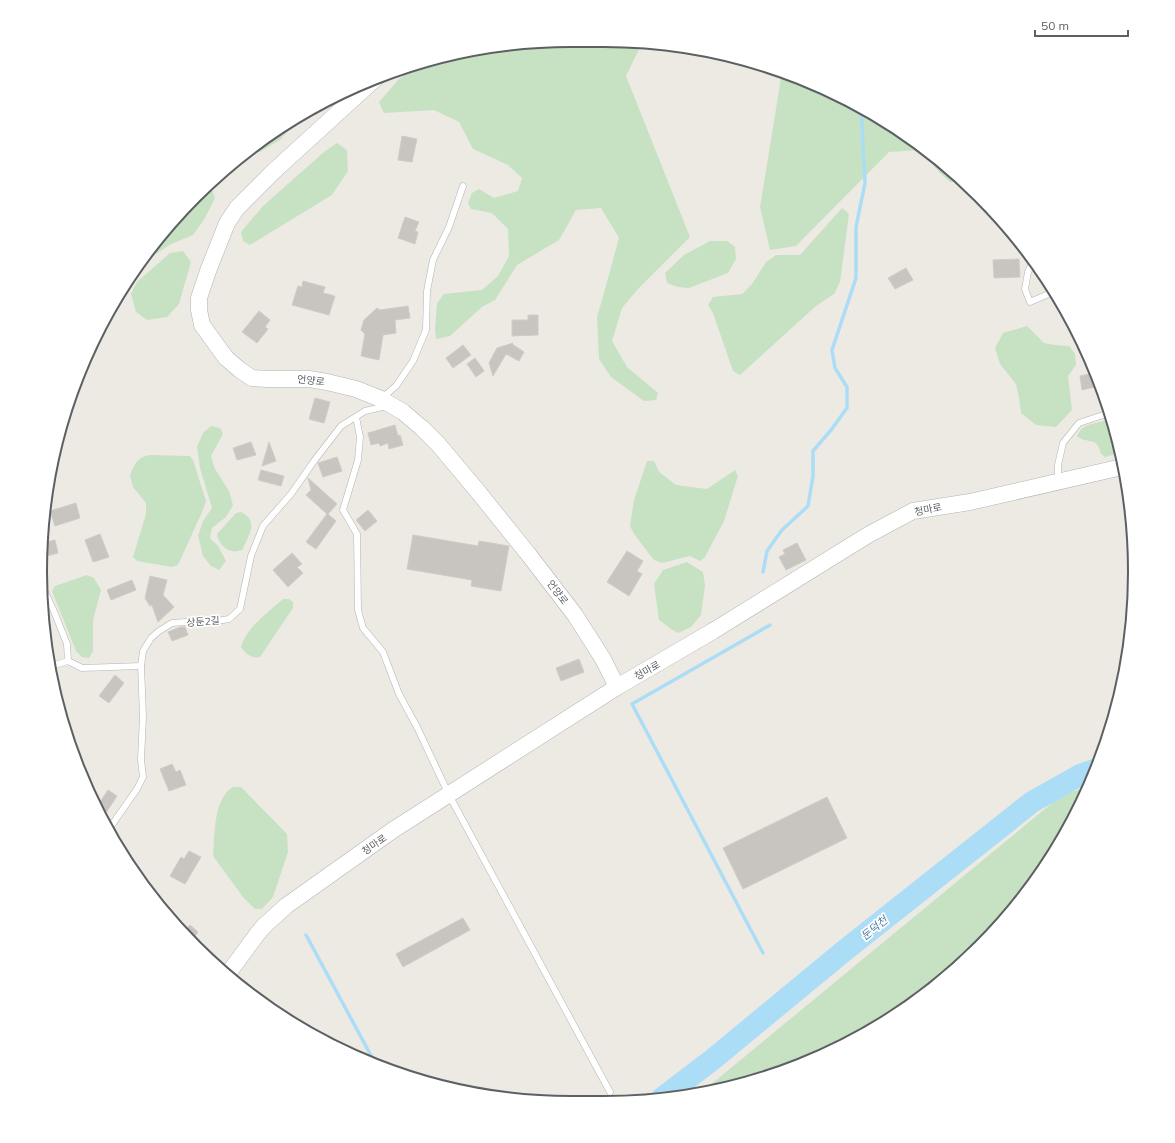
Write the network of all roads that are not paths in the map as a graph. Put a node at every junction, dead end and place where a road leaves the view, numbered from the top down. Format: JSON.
{"nodes":[{"id":1,"x":361,"y":91,"type":"edge"},
{"id":2,"x":463,"y":186,"type":"dead end"},
{"id":3,"x":1030,"y":267,"type":"edge"},
{"id":4,"x":1049,"y":294,"type":"edge"},
{"id":5,"x":386,"y":402,"type":"junction"},
{"id":6,"x":1104,"y":415,"type":"edge"},
{"id":7,"x":356,"y":417,"type":"junction"},
{"id":8,"x":1118,"y":468,"type":"edge"},
{"id":9,"x":1058,"y":482,"type":"junction"},
{"id":10,"x":48,"y":598,"type":"edge"},
{"id":11,"x":68,"y":661,"type":"junction"},
{"id":12,"x":55,"y":665,"type":"edge"},
{"id":13,"x":142,"y":666,"type":"junction"},
{"id":14,"x":617,"y":687,"type":"junction"},
{"id":15,"x":448,"y":795,"type":"junction"},
{"id":16,"x":112,"y":825,"type":"edge"},
{"id":17,"x":231,"y":970,"type":"edge"},
{"id":18,"x":610,"y":1092,"type":"dead end"}],
"edges":[{"from":1,"to":5,"type":"street","name":"언양로"},
{"from":2,"to":5,"type":"lane"},
{"from":3,"to":4,"type":"lane"},
{"from":5,"to":7,"type":"lane","name":"상둔2길"},
{"from":5,"to":14,"type":"street","name":"언양로"},
{"from":6,"to":9,"type":"lane"},
{"from":7,"to":13,"type":"lane","name":"상둔2길"},
{"from":7,"to":15,"type":"lane"},
{"from":8,"to":9,"type":"street","name":"청마로"},
{"from":9,"to":14,"type":"street","name":"청마로"},
{"from":10,"to":11,"type":"lane"},
{"from":11,"to":12,"type":"lane"},
{"from":11,"to":13,"type":"lane"},
{"from":13,"to":16,"type":"lane","name":"상둔2길"},
{"from":14,"to":15,"type":"street","name":"청마로"},
{"from":15,"to":17,"type":"street","name":"청마로"},
{"from":15,"to":18,"type":"lane"}]}
